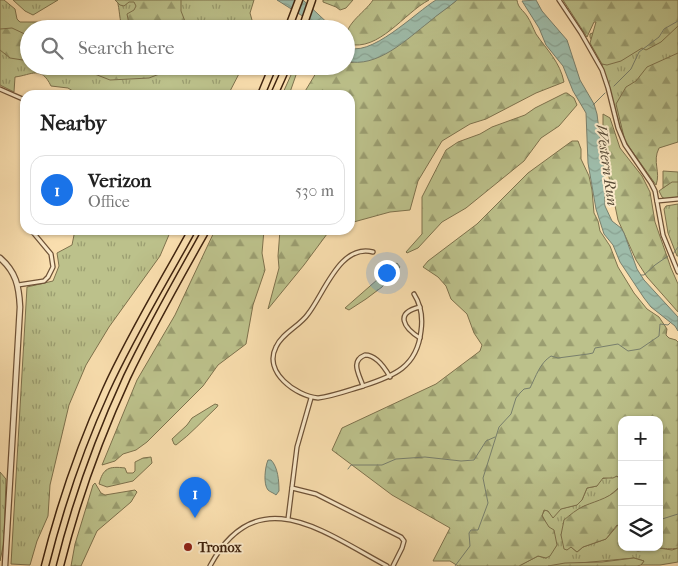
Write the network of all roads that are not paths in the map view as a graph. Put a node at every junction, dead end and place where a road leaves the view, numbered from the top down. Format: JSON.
{"nodes":[{"id":1,"x":299,"y":0,"type":"edge"},
{"id":2,"x":312,"y":0,"type":"edge"},
{"id":3,"x":559,"y":0,"type":"edge"},
{"id":4,"x":291,"y":20,"type":"edge"},
{"id":5,"x":305,"y":20,"type":"edge"},
{"id":6,"x":269,"y":75,"type":"edge"},
{"id":7,"x":283,"y":75,"type":"edge"},
{"id":8,"x":0,"y":89,"type":"edge"},
{"id":9,"x":263,"y":90,"type":"edge"},
{"id":10,"x":276,"y":90,"type":"edge"},
{"id":11,"x":20,"y":98,"type":"edge"},
{"id":12,"x":678,"y":199,"type":"edge"},
{"id":13,"x":657,"y":201,"type":"junction"},
{"id":14,"x":35,"y":235,"type":"edge"},
{"id":15,"x":189,"y":235,"type":"edge"},
{"id":16,"x":203,"y":235,"type":"edge"},
{"id":17,"x":373,"y":252,"type":"dead end"},
{"id":18,"x":0,"y":258,"type":"edge"},
{"id":19,"x":678,"y":272,"type":"edge"},
{"id":20,"x":18,"y":285,"type":"junction"},
{"id":21,"x":414,"y":294,"type":"dead end"},
{"id":22,"x":420,"y":307,"type":"junction"},
{"id":23,"x":420,"y":338,"type":"junction"},
{"id":24,"x":390,"y":377,"type":"junction"},
{"id":25,"x":363,"y":386,"type":"junction"},
{"id":26,"x":311,"y":398,"type":"junction"},
{"id":27,"x":292,"y":488,"type":"junction"},
{"id":28,"x":288,"y":519,"type":"junction"},
{"id":29,"x":5,"y":566,"type":"edge"},
{"id":30,"x":46,"y":566,"type":"edge"},
{"id":31,"x":60,"y":566,"type":"edge"},
{"id":32,"x":210,"y":566,"type":"edge"},
{"id":33,"x":387,"y":566,"type":"edge"},
{"id":34,"x":393,"y":566,"type":"edge"}],
"edges":[{"from":1,"to":4,"type":"highway"},
{"from":2,"to":5,"type":"highway"},
{"from":3,"to":13,"type":"street"},
{"from":6,"to":9,"type":"highway"},
{"from":7,"to":10,"type":"highway"},
{"from":8,"to":11,"type":"street"},
{"from":12,"to":13,"type":"street"},
{"from":13,"to":19,"type":"street"},
{"from":14,"to":20,"type":"street"},
{"from":15,"to":30,"type":"highway"},
{"from":16,"to":31,"type":"highway"},
{"from":17,"to":26,"type":"street"},
{"from":18,"to":20,"type":"street"},
{"from":20,"to":29,"type":"street"},
{"from":21,"to":22,"type":"street"},
{"from":22,"to":23,"type":"street"},
{"from":22,"to":23,"type":"street"},
{"from":23,"to":24,"type":"street"},
{"from":24,"to":25,"type":"street"},
{"from":24,"to":25,"type":"street"},
{"from":25,"to":26,"type":"street"},
{"from":26,"to":27,"type":"street"},
{"from":27,"to":28,"type":"street"},
{"from":27,"to":34,"type":"street"},
{"from":28,"to":32,"type":"street"},
{"from":28,"to":33,"type":"street"}]}
